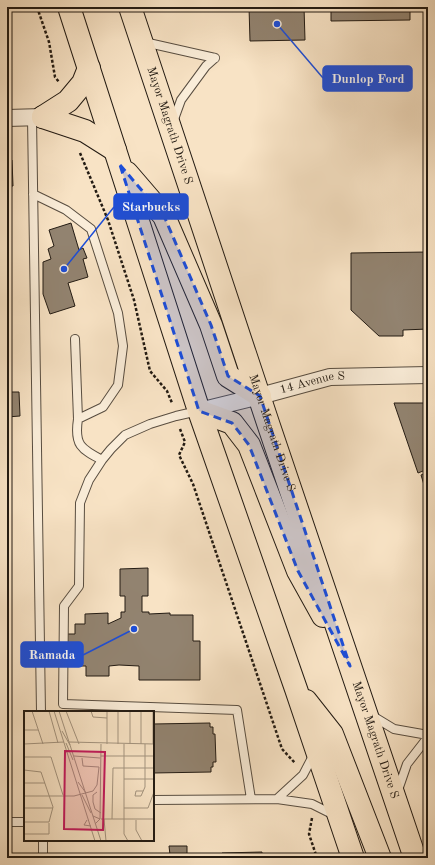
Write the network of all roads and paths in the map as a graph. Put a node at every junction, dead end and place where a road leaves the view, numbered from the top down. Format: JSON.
{"nodes":[{"id":1,"x":37,"y":7,"type":"edge"},
{"id":2,"x":69,"y":7,"type":"edge"},
{"id":3,"x":122,"y":7,"type":"edge"},
{"id":4,"x":130,"y":7,"type":"edge"},
{"id":5,"x":140,"y":36,"type":"junction"},
{"id":6,"x":88,"y":68,"type":"junction"},
{"id":7,"x":60,"y":83,"type":"dead end"},
{"id":8,"x":7,"y":118,"type":"edge"},
{"id":9,"x":37,"y":118,"type":"junction"},
{"id":10,"x":170,"y":128,"type":"junction"},
{"id":11,"x":80,"y":151,"type":"dead end"},
{"id":12,"x":118,"y":158,"type":"junction"},
{"id":13,"x":33,"y":194,"type":"junction"},
{"id":14,"x":75,"y":339,"type":"dead end"},
{"id":15,"x":428,"y":375,"type":"edge"},
{"id":16,"x":167,"y":391,"type":"dead end"},
{"id":17,"x":260,"y":396,"type":"junction"},
{"id":18,"x":199,"y":411,"type":"junction"},
{"id":19,"x":78,"y":419,"type":"junction"},
{"id":20,"x":185,"y":442,"type":"dead end"},
{"id":21,"x":102,"y":460,"type":"junction"},
{"id":22,"x":350,"y":666,"type":"junction"},
{"id":23,"x":296,"y":689,"type":"junction"},
{"id":24,"x":41,"y":711,"type":"edge"},
{"id":25,"x":366,"y":712,"type":"junction"},
{"id":26,"x":428,"y":736,"type":"edge"},
{"id":27,"x":316,"y":748,"type":"junction"},
{"id":28,"x":295,"y":764,"type":"dead end"},
{"id":29,"x":250,"y":799,"type":"junction"},
{"id":30,"x":277,"y":799,"type":"junction"},
{"id":31,"x":395,"y":799,"type":"junction"},
{"id":32,"x":154,"y":800,"type":"edge"},
{"id":33,"x":312,"y":813,"type":"dead end"},
{"id":34,"x":340,"y":818,"type":"junction"},
{"id":35,"x":7,"y":822,"type":"edge"},
{"id":36,"x":24,"y":822,"type":"edge"},
{"id":37,"x":43,"y":841,"type":"edge"},
{"id":38,"x":43,"y":858,"type":"edge"},
{"id":39,"x":317,"y":858,"type":"edge"},
{"id":40,"x":353,"y":858,"type":"edge"},
{"id":41,"x":380,"y":858,"type":"edge"},
{"id":42,"x":415,"y":858,"type":"edge"}],
"edges":[{"from":1,"to":7,"type":"path"},
{"from":2,"to":6,"type":"main road"},
{"from":3,"to":5,"type":"main road"},
{"from":4,"to":5,"type":"main road","name":"Mayor Magrath Drive S"},
{"from":5,"to":10,"type":"main road","name":"Mayor Magrath Drive S"},
{"from":5,"to":10,"type":"lane"},
{"from":6,"to":9,"type":"main road"},
{"from":6,"to":12,"type":"main road"},
{"from":8,"to":9,"type":"street"},
{"from":9,"to":12,"type":"main road"},
{"from":9,"to":13,"type":"lane"},
{"from":10,"to":17,"type":"main road","name":"Mayor Magrath Drive S"},
{"from":11,"to":16,"type":"path"},
{"from":12,"to":17,"type":"main road"},
{"from":12,"to":18,"type":"main road"},
{"from":13,"to":19,"type":"lane"},
{"from":13,"to":24,"type":"lane"},
{"from":14,"to":19,"type":"lane"},
{"from":15,"to":17,"type":"street","name":"14 Avenue S"},
{"from":17,"to":18,"type":"street","name":"14 Avenue S"},
{"from":17,"to":22,"type":"main road","name":"Mayor Magrath Drive S"},
{"from":18,"to":21,"type":"lane"},
{"from":18,"to":22,"type":"main road"},
{"from":18,"to":23,"type":"main road"},
{"from":19,"to":21,"type":"lane"},
{"from":20,"to":28,"type":"path"},
{"from":21,"to":29,"type":"lane"},
{"from":22,"to":25,"type":"main road","name":"Mayor Magrath Drive S"},
{"from":23,"to":27,"type":"main road"},
{"from":23,"to":41,"type":"main road"},
{"from":25,"to":26,"type":"lane"},
{"from":25,"to":31,"type":"main road","name":"Mayor Magrath Drive S"},
{"from":26,"to":31,"type":"lane"},
{"from":27,"to":30,"type":"lane"},
{"from":27,"to":34,"type":"main road"},
{"from":29,"to":30,"type":"lane"},
{"from":29,"to":32,"type":"lane"},
{"from":30,"to":34,"type":"lane"},
{"from":31,"to":42,"type":"main road","name":"Mayor Magrath Drive S"},
{"from":33,"to":39,"type":"path"},
{"from":34,"to":40,"type":"main road"},
{"from":35,"to":36,"type":"lane"},
{"from":37,"to":38,"type":"lane"}]}
